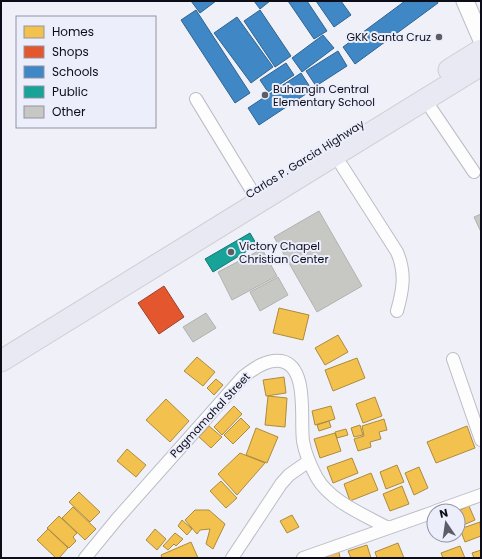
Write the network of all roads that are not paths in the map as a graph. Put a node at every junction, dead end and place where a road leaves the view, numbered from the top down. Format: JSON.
{"nodes":[{"id":1,"x":465,"y":1,"type":"edge"},
{"id":2,"x":481,"y":38,"type":"edge"},
{"id":3,"x":481,"y":50,"type":"edge"},
{"id":4,"x":477,"y":75,"type":"edge"},
{"id":5,"x":196,"y":99,"type":"dead end"},
{"id":6,"x":432,"y":110,"type":"junction"},
{"id":7,"x":342,"y":166,"type":"junction"},
{"id":8,"x":474,"y":172,"type":"dead end"},
{"id":9,"x":252,"y":191,"type":"junction"},
{"id":10,"x":137,"y":278,"type":"junction"},
{"id":11,"x":397,"y":311,"type":"dead end"},
{"id":12,"x":453,"y":359,"type":"dead end"},
{"id":13,"x":1,"y":361,"type":"edge"},
{"id":14,"x":481,"y":440,"type":"edge"},
{"id":15,"x":309,"y":461,"type":"junction"},
{"id":16,"x":481,"y":495,"type":"edge"},
{"id":17,"x":458,"y":503,"type":"edge"},
{"id":18,"x":426,"y":514,"type":"edge"},
{"id":19,"x":388,"y":528,"type":"junction"},
{"id":20,"x":85,"y":558,"type":"edge"},
{"id":21,"x":232,"y":558,"type":"edge"},
{"id":22,"x":303,"y":558,"type":"edge"}],
"edges":[{"from":1,"to":2,"type":"main road"},
{"from":3,"to":9,"type":"highway","name":"Carlos P. Garcia Highway"},
{"from":4,"to":6,"type":"highway","name":"Carlos P. Garcia Highway"},
{"from":4,"to":10,"type":"highway","name":"Carlos P. Garcia Highway"},
{"from":5,"to":9,"type":"street"},
{"from":6,"to":7,"type":"highway","name":"Carlos P. Garcia Highway"},
{"from":6,"to":8,"type":"street"},
{"from":7,"to":10,"type":"highway","name":"Carlos P. Garcia Highway"},
{"from":7,"to":11,"type":"street"},
{"from":9,"to":10,"type":"highway","name":"Carlos P. Garcia Highway"},
{"from":10,"to":13,"type":"highway","name":"Carlos P. Garcia Highway"},
{"from":12,"to":14,"type":"street"},
{"from":15,"to":19,"type":"street","name":"Pagmamahal Street"},
{"from":15,"to":20,"type":"street","name":"Pagmamahal Street"},
{"from":15,"to":21,"type":"street"},
{"from":16,"to":17,"type":"street"},
{"from":18,"to":19,"type":"street"},
{"from":19,"to":22,"type":"street"}]}
